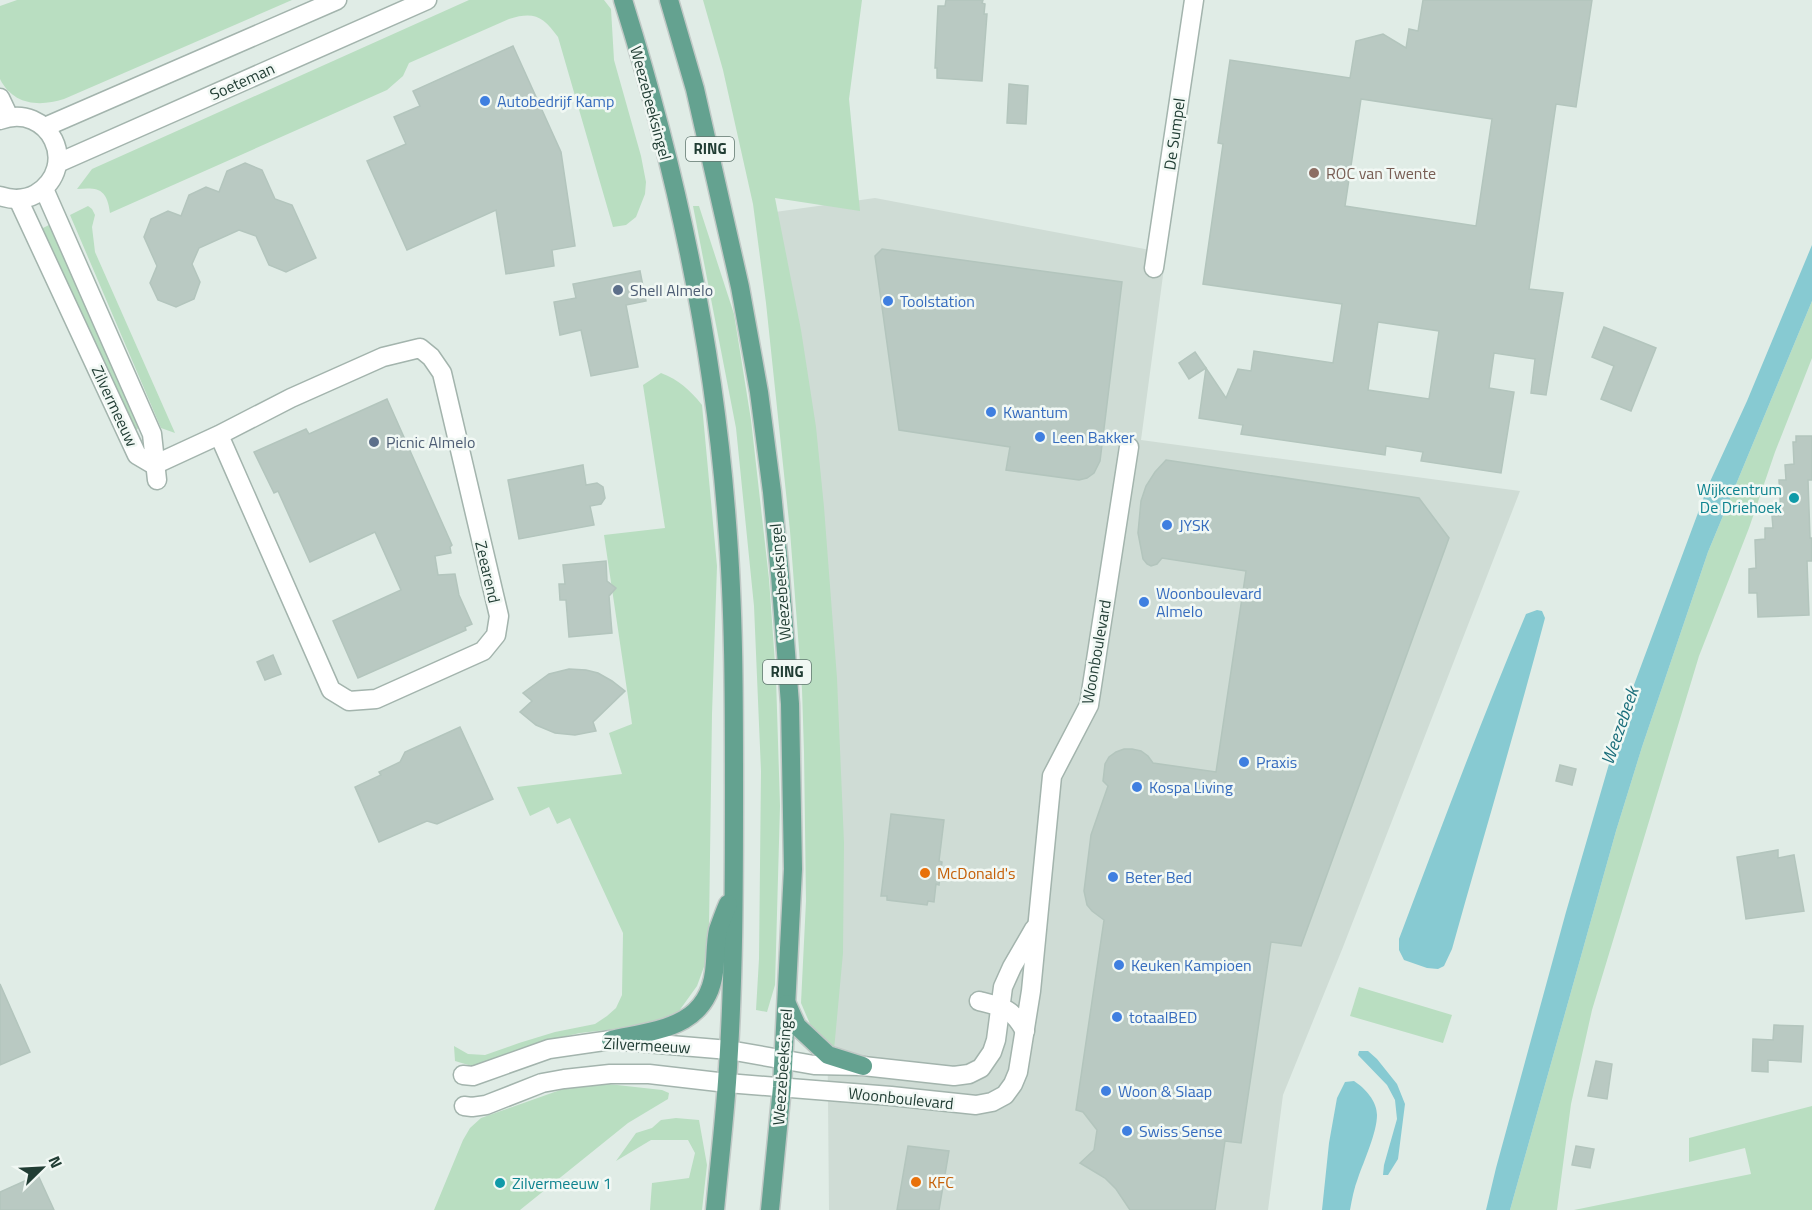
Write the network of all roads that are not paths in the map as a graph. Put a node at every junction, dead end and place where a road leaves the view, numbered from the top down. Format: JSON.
{"nodes":[{"id":1,"x":337,"y":0,"type":"edge"},
{"id":2,"x":427,"y":0,"type":"edge"},
{"id":3,"x":617,"y":0,"type":"edge"},
{"id":4,"x":1194,"y":0,"type":"edge"},
{"id":5,"x":672,"y":4,"type":"edge"},
{"id":6,"x":625,"y":9,"type":"edge"},
{"id":7,"x":0,"y":98,"type":"edge"},
{"id":8,"x":4,"y":118,"type":"edge"},
{"id":9,"x":45,"y":127,"type":"junction"},
{"id":10,"x":58,"y":162,"type":"junction"},
{"id":11,"x":44,"y":189,"type":"junction"},
{"id":12,"x":0,"y":196,"type":"edge"},
{"id":13,"x":18,"y":199,"type":"junction"},
{"id":14,"x":1154,"y":268,"type":"dead end"},
{"id":15,"x":219,"y":435,"type":"junction"},
{"id":16,"x":1130,"y":447,"type":"dead end"},
{"id":17,"x":156,"y":473,"type":"junction"},
{"id":18,"x":733,"y":888,"type":"junction"},
{"id":19,"x":1038,"y":922,"type":"junction"},
{"id":20,"x":979,"y":1001,"type":"dead end"},
{"id":21,"x":786,"y":1002,"type":"junction"},
{"id":22,"x":1000,"y":1007,"type":"junction"},
{"id":23,"x":1025,"y":1031,"type":"junction"},
{"id":24,"x":611,"y":1040,"type":"junction"},
{"id":25,"x":729,"y":1050,"type":"junction"},
{"id":26,"x":783,"y":1059,"type":"junction"},
{"id":27,"x":863,"y":1066,"type":"junction"},
{"id":28,"x":463,"y":1075,"type":"dead end"},
{"id":29,"x":727,"y":1083,"type":"junction"},
{"id":30,"x":782,"y":1087,"type":"junction"},
{"id":31,"x":464,"y":1106,"type":"dead end"},
{"id":32,"x":715,"y":1210,"type":"edge"},
{"id":33,"x":770,"y":1210,"type":"edge"}],
"edges":[{"from":1,"to":9,"type":"street"},
{"from":2,"to":10,"type":"street","name":"Soeteman"},
{"from":3,"to":6,"type":"main road","name":"Weezebeeksingel"},
{"from":4,"to":14,"type":"street","name":"De Sumpel"},
{"from":5,"to":21,"type":"main road","name":"Weezebeeksingel","number":"RING"},
{"from":6,"to":18,"type":"main road","name":"Weezebeeksingel","number":"RING"},
{"from":7,"to":8,"type":"street"},
{"from":8,"to":9,"type":"street"},
{"from":9,"to":10,"type":"street"},
{"from":10,"to":11,"type":"street"},
{"from":11,"to":13,"type":"street"},
{"from":11,"to":17,"type":"street","name":"Zilvermeeuw"},
{"from":12,"to":13,"type":"street"},
{"from":13,"to":17,"type":"street","name":"Zilvermeeuw"},
{"from":15,"to":15,"type":"street","name":"Zeearend"},
{"from":15,"to":17,"type":"street","name":"Zeearend"},
{"from":16,"to":19,"type":"street","name":"Woonboulevard"},
{"from":18,"to":24,"type":"main road"},
{"from":18,"to":25,"type":"main road","name":"Weezebeeksingel","number":"RING"},
{"from":19,"to":22,"type":"street","name":"Woonboulevard"},
{"from":19,"to":23,"type":"street","name":"Woonboulevard"},
{"from":20,"to":22,"type":"street"},
{"from":21,"to":26,"type":"main road","name":"Weezebeeksingel","number":"RING"},
{"from":21,"to":27,"type":"main road"},
{"from":22,"to":23,"type":"street"},
{"from":22,"to":27,"type":"street","name":"Woonboulevard"},
{"from":23,"to":30,"type":"street","name":"Woonboulevard"},
{"from":24,"to":25,"type":"street","name":"Zilvermeeuw"},
{"from":24,"to":28,"type":"street","name":"Zilvermeeuw"},
{"from":25,"to":26,"type":"street","name":"Woonboulevard"},
{"from":25,"to":29,"type":"main road","name":"Weezebeeksingel","number":"RING"},
{"from":26,"to":27,"type":"street","name":"Woonboulevard"},
{"from":26,"to":30,"type":"main road","name":"Weezebeeksingel","number":"RING"},
{"from":29,"to":30,"type":"street","name":"Woonboulevard"},
{"from":29,"to":31,"type":"street","name":"Zilvermeeuw"},
{"from":29,"to":32,"type":"main road","name":"Weezebeeksingel","number":"RING"},
{"from":30,"to":33,"type":"main road","name":"Weezebeeksingel","number":"RING"}]}
